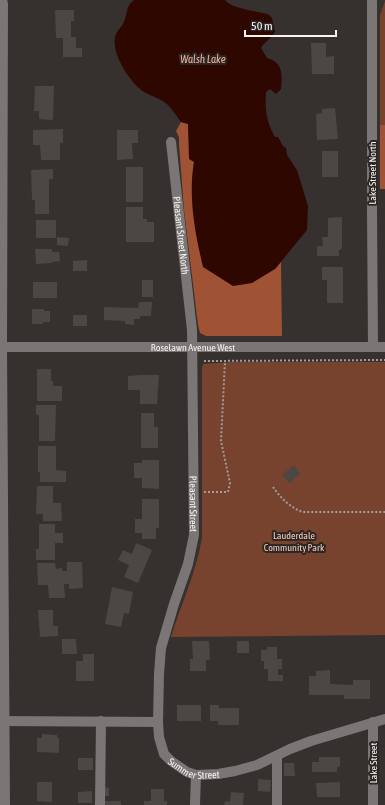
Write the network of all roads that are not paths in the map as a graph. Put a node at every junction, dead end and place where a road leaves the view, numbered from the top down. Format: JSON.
{"nodes":[{"id":1,"x":2,"y":0,"type":"edge"},
{"id":2,"x":372,"y":0,"type":"edge"},
{"id":3,"x":171,"y":142,"type":"dead end"},
{"id":4,"x":192,"y":330,"type":"joint"},
{"id":5,"x":1,"y":347,"type":"edge"},
{"id":6,"x":192,"y":347,"type":"junction"},
{"id":7,"x":373,"y":347,"type":"junction"},
{"id":8,"x":385,"y":347,"type":"edge"},
{"id":9,"x":385,"y":719,"type":"edge"},
{"id":10,"x":2,"y":721,"type":"edge"},
{"id":11,"x":101,"y":721,"type":"junction"},
{"id":12,"x":158,"y":722,"type":"junction"},
{"id":13,"x":373,"y":722,"type":"junction"},
{"id":14,"x":277,"y":756,"type":"junction"},
{"id":15,"x":196,"y":775,"type":"junction"},
{"id":16,"x":4,"y":805,"type":"edge"},
{"id":17,"x":100,"y":805,"type":"edge"},
{"id":18,"x":195,"y":805,"type":"edge"},
{"id":19,"x":278,"y":805,"type":"edge"},
{"id":20,"x":373,"y":805,"type":"edge"}],
"edges":[{"from":1,"to":5,"type":"street"},
{"from":2,"to":7,"type":"street","name":"Lake Street North"},
{"from":3,"to":4,"type":"street","name":"Pleasant Street North"},
{"from":4,"to":6,"type":"street","name":"Pleasant Street"},
{"from":5,"to":6,"type":"street","name":"Roselawn Avenue West"},
{"from":5,"to":10,"type":"street"},
{"from":6,"to":7,"type":"street","name":"Roselawn Avenue West"},
{"from":6,"to":12,"type":"street","name":"Pleasant Street"},
{"from":7,"to":8,"type":"street","name":"Roselawn Avenue West"},
{"from":9,"to":13,"type":"street","name":"Summer Street"},
{"from":10,"to":11,"type":"street"},
{"from":10,"to":16,"type":"street"},
{"from":11,"to":12,"type":"street"},
{"from":11,"to":17,"type":"street"},
{"from":12,"to":15,"type":"street","name":"Summer Street"},
{"from":13,"to":14,"type":"street","name":"Summer Street"},
{"from":13,"to":20,"type":"street","name":"Lake Street"},
{"from":14,"to":15,"type":"street","name":"Summer Street"},
{"from":14,"to":19,"type":"street"},
{"from":15,"to":18,"type":"street"}]}
